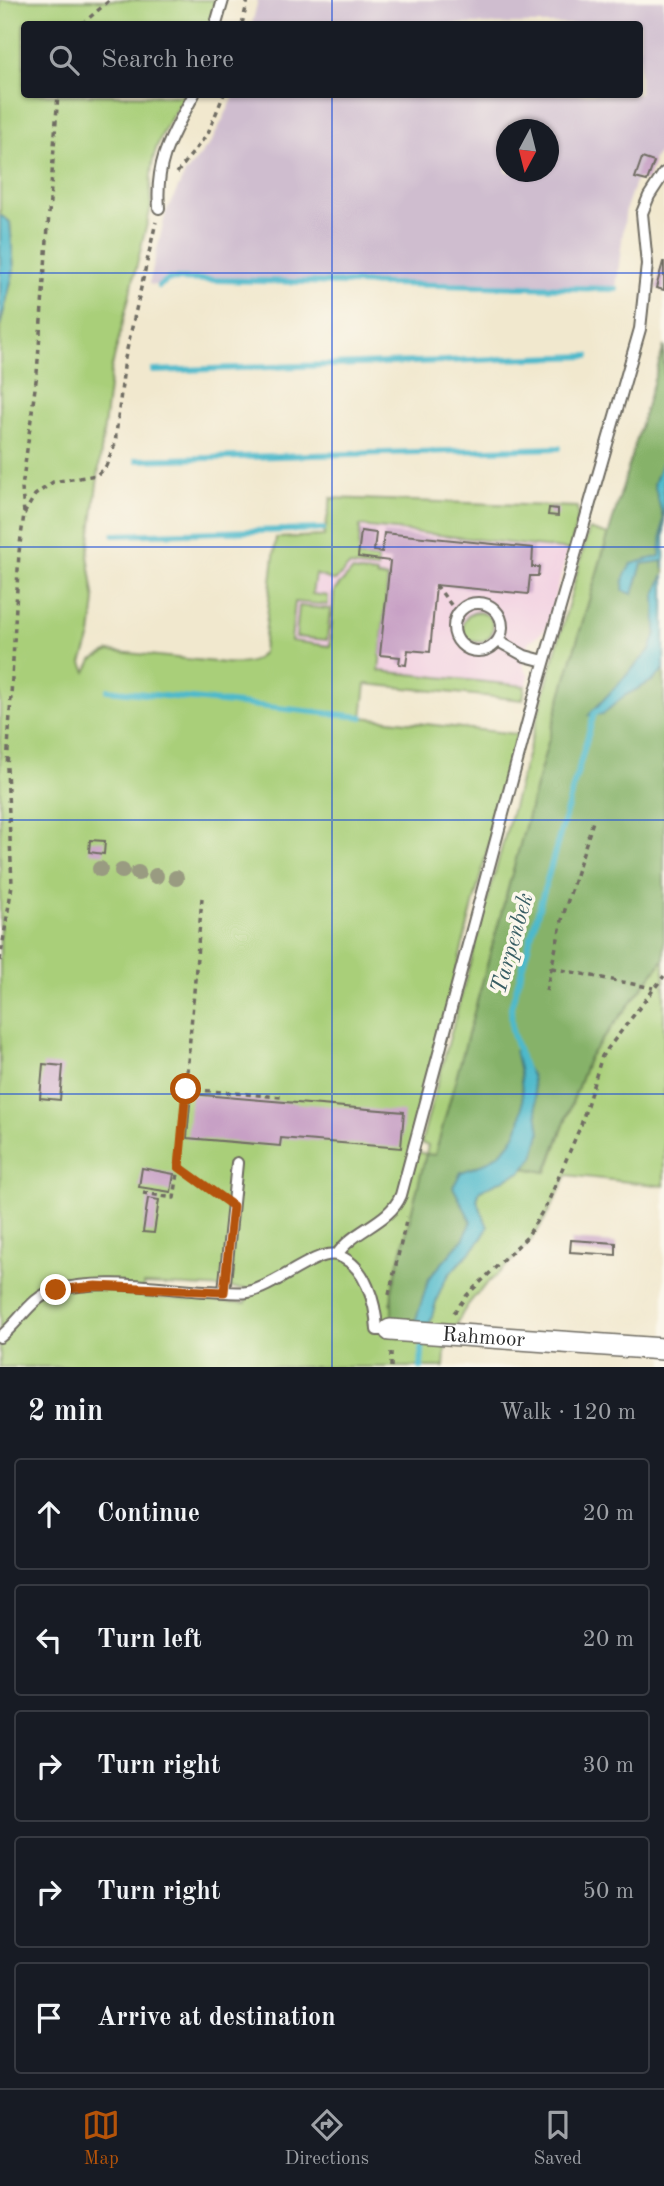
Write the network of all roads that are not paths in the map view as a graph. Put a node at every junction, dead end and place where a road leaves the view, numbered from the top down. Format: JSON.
{"nodes":[{"id":1,"x":223,"y":0,"type":"edge"},
{"id":2,"x":217,"y":21,"type":"edge"},
{"id":3,"x":192,"y":98,"type":"edge"},
{"id":4,"x":664,"y":173,"type":"edge"},
{"id":5,"x":159,"y":208,"type":"road end"},
{"id":6,"x":498,"y":641,"type":"junction"},
{"id":7,"x":544,"y":661,"type":"junction"},
{"id":8,"x":237,"y":1163,"type":"dead end"},
{"id":9,"x":337,"y":1255,"type":"junction"},
{"id":10,"x":224,"y":1292,"type":"junction"},
{"id":11,"x":398,"y":1331,"type":"joint"},
{"id":12,"x":0,"y":1337,"type":"edge"},
{"id":13,"x":663,"y":1352,"type":"edge"}],
"edges":[{"from":1,"to":2,"type":"lane"},
{"from":3,"to":5,"type":"lane"},
{"from":4,"to":7,"type":"lane"},
{"from":6,"to":6,"type":"lane"},
{"from":6,"to":7,"type":"lane"},
{"from":7,"to":9,"type":"lane"},
{"from":8,"to":10,"type":"lane"},
{"from":9,"to":10,"type":"lane"},
{"from":9,"to":11,"type":"lane"},
{"from":10,"to":12,"type":"lane"},
{"from":11,"to":13,"type":"street","name":"Rahmoor"}]}
